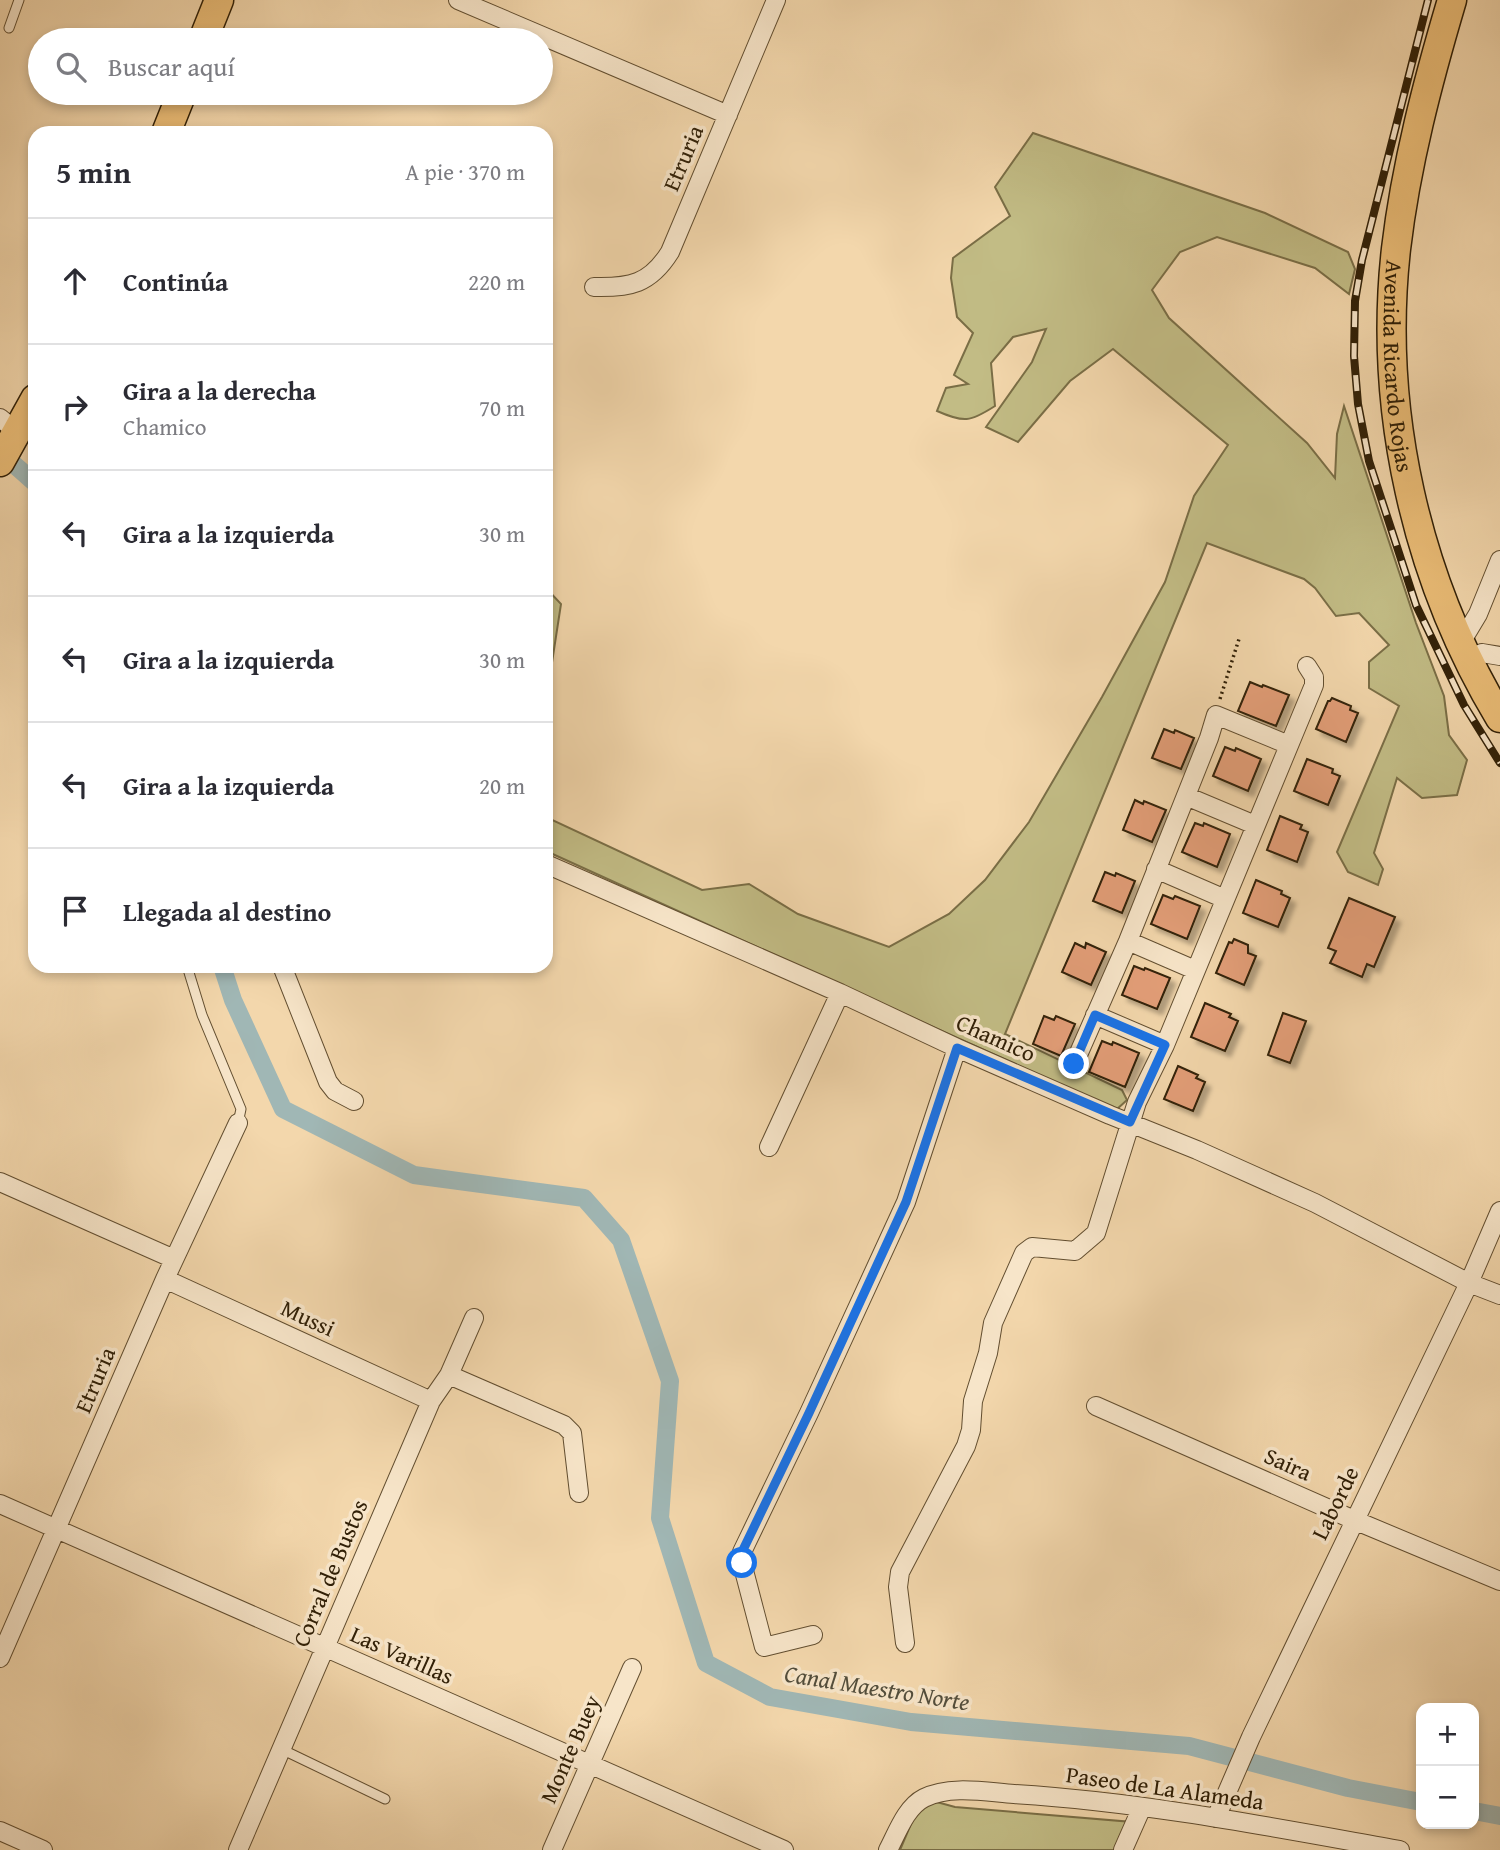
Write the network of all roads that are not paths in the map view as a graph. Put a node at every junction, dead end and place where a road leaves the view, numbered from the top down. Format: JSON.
{"nodes":[{"id":1,"x":19,"y":0,"type":"edge"},
{"id":2,"x":219,"y":0,"type":"edge"},
{"id":3,"x":458,"y":0,"type":"edge"},
{"id":4,"x":776,"y":0,"type":"edge"},
{"id":5,"x":1452,"y":0,"type":"edge"},
{"id":6,"x":9,"y":28,"type":"dead end"},
{"id":7,"x":208,"y":28,"type":"edge"},
{"id":8,"x":524,"y":28,"type":"edge"},
{"id":9,"x":553,"y":40,"type":"edge"},
{"id":10,"x":177,"y":105,"type":"edge"},
{"id":11,"x":728,"y":115,"type":"junction"},
{"id":12,"x":169,"y":126,"type":"edge"},
{"id":13,"x":594,"y":288,"type":"dead end"},
{"id":14,"x":21,"y":421,"type":"edge"},
{"id":15,"x":0,"y":462,"type":"edge"},
{"id":16,"x":1500,"y":560,"type":"edge"},
{"id":17,"x":1464,"y":652,"type":"junction"},
{"id":18,"x":1500,"y":656,"type":"edge"},
{"id":19,"x":1307,"y":666,"type":"dead end"},
{"id":20,"x":1500,"y":718,"type":"edge"},
{"id":21,"x":1289,"y":745,"type":"junction"},
{"id":22,"x":1186,"y":796,"type":"junction"},
{"id":23,"x":1255,"y":825,"type":"junction"},
{"id":24,"x":553,"y":867,"type":"edge"},
{"id":25,"x":1156,"y":869,"type":"junction"},
{"id":26,"x":1225,"y":900,"type":"junction"},
{"id":27,"x":1128,"y":941,"type":"junction"},
{"id":28,"x":1195,"y":970,"type":"junction"},
{"id":29,"x":189,"y":973,"type":"edge"},
{"id":30,"x":285,"y":973,"type":"edge"},
{"id":31,"x":840,"y":993,"type":"junction"},
{"id":32,"x":1095,"y":1015,"type":"junction"},
{"id":33,"x":1165,"y":1045,"type":"junction"},
{"id":34,"x":957,"y":1048,"type":"junction"},
{"id":35,"x":1074,"y":1064,"type":"dead end"},
{"id":36,"x":354,"y":1101,"type":"dead end"},
{"id":37,"x":1130,"y":1122,"type":"junction"},
{"id":38,"x":238,"y":1123,"type":"joint"},
{"id":39,"x":769,"y":1147,"type":"dead end"},
{"id":40,"x":0,"y":1182,"type":"edge"},
{"id":41,"x":1500,"y":1211,"type":"edge"},
{"id":42,"x":174,"y":1258,"type":"junction"},
{"id":43,"x":165,"y":1279,"type":"junction"},
{"id":44,"x":1469,"y":1283,"type":"junction"},
{"id":45,"x":1500,"y":1295,"type":"edge"},
{"id":46,"x":474,"y":1318,"type":"dead end"},
{"id":47,"x":449,"y":1375,"type":"junction"},
{"id":48,"x":431,"y":1401,"type":"junction"},
{"id":49,"x":1096,"y":1406,"type":"dead end"},
{"id":50,"x":579,"y":1493,"type":"dead end"},
{"id":51,"x":0,"y":1504,"type":"edge"},
{"id":52,"x":1354,"y":1520,"type":"junction"},
{"id":53,"x":57,"y":1529,"type":"junction"},
{"id":54,"x":1500,"y":1581,"type":"edge"},
{"id":55,"x":813,"y":1635,"type":"dead end"},
{"id":56,"x":905,"y":1643,"type":"dead end"},
{"id":57,"x":324,"y":1648,"type":"junction"},
{"id":58,"x":0,"y":1658,"type":"edge"},
{"id":59,"x":632,"y":1668,"type":"dead end"},
{"id":60,"x":281,"y":1749,"type":"junction"},
{"id":61,"x":589,"y":1764,"type":"junction"},
{"id":62,"x":385,"y":1798,"type":"dead end"},
{"id":63,"x":1142,"y":1807,"type":"junction"},
{"id":64,"x":1216,"y":1818,"type":"junction"},
{"id":65,"x":0,"y":1831,"type":"edge"},
{"id":66,"x":43,"y":1850,"type":"edge"},
{"id":67,"x":238,"y":1850,"type":"edge"},
{"id":68,"x":552,"y":1850,"type":"edge"},
{"id":69,"x":784,"y":1850,"type":"edge"},
{"id":70,"x":888,"y":1850,"type":"edge"},
{"id":71,"x":1123,"y":1850,"type":"edge"},
{"id":72,"x":1399,"y":1850,"type":"edge"}],
"edges":[{"from":1,"to":6,"type":"lane"},
{"from":2,"to":7,"type":"main road"},
{"from":3,"to":8,"type":"street"},
{"from":4,"to":11,"type":"street","name":"Etruria"},
{"from":5,"to":17,"type":"main road","name":"Avenida Ricardo Rojas"},
{"from":9,"to":11,"type":"street"},
{"from":10,"to":12,"type":"main road"},
{"from":11,"to":13,"type":"street","name":"Etruria"},
{"from":14,"to":15,"type":"main road"},
{"from":16,"to":17,"type":"street"},
{"from":17,"to":18,"type":"street"},
{"from":17,"to":20,"type":"main road","name":"Avenida Ricardo Rojas"},
{"from":19,"to":21,"type":"street"},
{"from":21,"to":22,"type":"street"},
{"from":21,"to":23,"type":"street"},
{"from":22,"to":23,"type":"street"},
{"from":22,"to":25,"type":"street"},
{"from":23,"to":26,"type":"street"},
{"from":24,"to":31,"type":"street","name":"Chamico"},
{"from":25,"to":26,"type":"street"},
{"from":25,"to":27,"type":"street"},
{"from":26,"to":28,"type":"street"},
{"from":27,"to":28,"type":"street"},
{"from":27,"to":32,"type":"street"},
{"from":28,"to":33,"type":"street"},
{"from":29,"to":38,"type":"lane"},
{"from":30,"to":36,"type":"street"},
{"from":31,"to":34,"type":"street","name":"Chamico"},
{"from":31,"to":39,"type":"street"},
{"from":32,"to":33,"type":"street"},
{"from":32,"to":35,"type":"street"},
{"from":33,"to":37,"type":"street"},
{"from":34,"to":37,"type":"street","name":"Chamico"},
{"from":34,"to":55,"type":"street"},
{"from":37,"to":44,"type":"street","name":"Chamico"},
{"from":37,"to":56,"type":"street"},
{"from":38,"to":42,"type":"street","name":"Etruria"},
{"from":40,"to":42,"type":"street"},
{"from":41,"to":44,"type":"street","name":"Laborde"},
{"from":42,"to":43,"type":"street","name":"Etruria"},
{"from":43,"to":48,"type":"street","name":"Mussi"},
{"from":43,"to":53,"type":"street","name":"Etruria"},
{"from":44,"to":45,"type":"street","name":"Chamico"},
{"from":44,"to":52,"type":"street","name":"Laborde"},
{"from":46,"to":47,"type":"street","name":"Corral de Bustos"},
{"from":47,"to":48,"type":"street","name":"Corral de Bustos"},
{"from":47,"to":50,"type":"street"},
{"from":48,"to":57,"type":"street","name":"Corral de Bustos"},
{"from":49,"to":52,"type":"street","name":"Saira"},
{"from":51,"to":53,"type":"street","name":"Las Varillas"},
{"from":52,"to":54,"type":"street","name":"Saira"},
{"from":52,"to":64,"type":"street","name":"Laborde"},
{"from":53,"to":57,"type":"street","name":"Las Varillas"},
{"from":53,"to":58,"type":"street","name":"Etruria"},
{"from":57,"to":60,"type":"street","name":"Corral de Bustos"},
{"from":57,"to":61,"type":"street","name":"Las Varillas"},
{"from":59,"to":61,"type":"street","name":"Monte Buey"},
{"from":60,"to":62,"type":"lane"},
{"from":60,"to":67,"type":"street","name":"Corral de Bustos"},
{"from":61,"to":68,"type":"street","name":"Monte Buey"},
{"from":61,"to":69,"type":"street","name":"Las Varillas"},
{"from":63,"to":64,"type":"street","name":"Paseo de La Alameda"},
{"from":63,"to":70,"type":"street","name":"Paseo de La Alameda"},
{"from":63,"to":71,"type":"street"},
{"from":64,"to":72,"type":"street","name":"Paseo de La Alameda"},
{"from":65,"to":66,"type":"street"}]}
